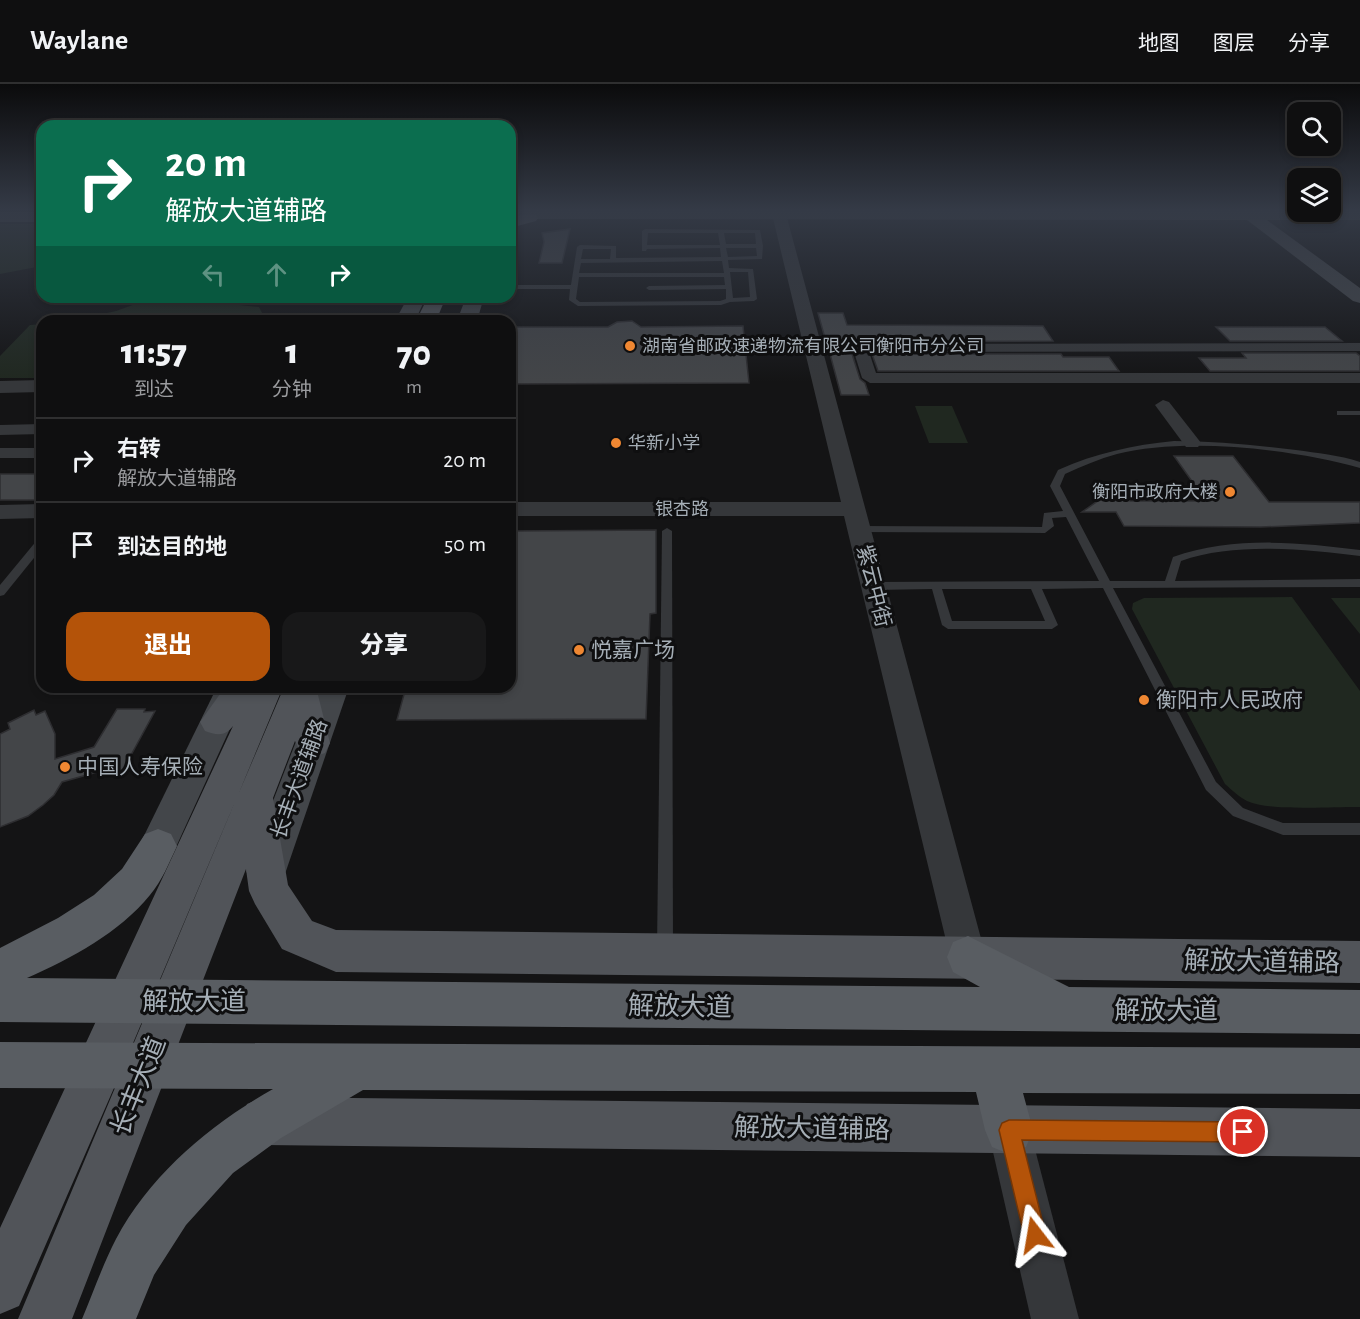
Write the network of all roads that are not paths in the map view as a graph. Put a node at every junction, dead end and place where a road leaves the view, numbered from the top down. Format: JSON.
{"nodes":[{"id":1,"x":577,"y":267,"type":"edge"},
{"id":2,"x":726,"y":267,"type":"edge"},
{"id":3,"x":792,"y":267,"type":"edge"},
{"id":4,"x":1321,"y":267,"type":"edge"},
{"id":5,"x":1326,"y":267,"type":"edge"},
{"id":6,"x":727,"y":272,"type":"junction"},
{"id":7,"x":576,"y":275,"type":"junction"},
{"id":8,"x":729,"y":287,"type":"junction"},
{"id":9,"x":649,"y":288,"type":"dead end"},
{"id":10,"x":516,"y":289,"type":"edge"},
{"id":11,"x":573,"y":289,"type":"junction"},
{"id":12,"x":1360,"y":291,"type":"edge"},
{"id":13,"x":1360,"y":297,"type":"edge"},
{"id":14,"x":729,"y":300,"type":"junction"},
{"id":15,"x":454,"y":305,"type":"edge"},
{"id":16,"x":436,"y":315,"type":"edge"},
{"id":17,"x":1131,"y":347,"type":"junction"},
{"id":18,"x":1360,"y":347,"type":"edge"},
{"id":19,"x":813,"y":348,"type":"junction"},
{"id":20,"x":860,"y":348,"type":"junction"},
{"id":21,"x":1155,"y":378,"type":"junction"},
{"id":22,"x":1360,"y":378,"type":"edge"},
{"id":23,"x":36,"y":386,"type":"edge"},
{"id":24,"x":0,"y":387,"type":"edge"},
{"id":25,"x":1163,"y":405,"type":"dead end"},
{"id":26,"x":1340,"y":413,"type":"dead end"},
{"id":27,"x":1360,"y":413,"type":"edge"},
{"id":28,"x":0,"y":418,"type":"edge"},
{"id":29,"x":36,"y":418,"type":"edge"},
{"id":30,"x":0,"y":429,"type":"edge"},
{"id":31,"x":36,"y":429,"type":"edge"},
{"id":32,"x":1192,"y":443,"type":"junction"},
{"id":33,"x":0,"y":453,"type":"edge"},
{"id":34,"x":36,"y":453,"type":"edge"},
{"id":35,"x":1360,"y":465,"type":"edge"},
{"id":36,"x":516,"y":509,"type":"edge"},
{"id":37,"x":36,"y":511,"type":"edge"},
{"id":38,"x":0,"y":512,"type":"edge"},
{"id":39,"x":1070,"y":514,"type":"junction"},
{"id":40,"x":857,"y":519,"type":"junction"},
{"id":41,"x":667,"y":531,"type":"dead end"},
{"id":42,"x":36,"y":547,"type":"edge"},
{"id":43,"x":1360,"y":553,"type":"edge"},
{"id":44,"x":1360,"y":583,"type":"edge"},
{"id":45,"x":1107,"y":584,"type":"junction"},
{"id":46,"x":1169,"y":584,"type":"junction"},
{"id":47,"x":1035,"y":585,"type":"junction"},
{"id":48,"x":874,"y":586,"type":"junction"},
{"id":49,"x":936,"y":586,"type":"junction"},
{"id":50,"x":0,"y":592,"type":"edge"},
{"id":51,"x":230,"y":693,"type":"edge"},
{"id":52,"x":239,"y":693,"type":"edge"},
{"id":53,"x":264,"y":693,"type":"edge"},
{"id":54,"x":298,"y":693,"type":"edge"},
{"id":55,"x":301,"y":693,"type":"edge"},
{"id":56,"x":331,"y":693,"type":"edge"},
{"id":57,"x":217,"y":722,"type":"junction"},
{"id":58,"x":313,"y":742,"type":"junction"},
{"id":59,"x":255,"y":797,"type":"junction"},
{"id":60,"x":1360,"y":830,"type":"edge"},
{"id":61,"x":158,"y":846,"type":"joint"},
{"id":62,"x":266,"y":871,"type":"junction"},
{"id":63,"x":664,"y":954,"type":"junction"},
{"id":64,"x":968,"y":957,"type":"junction"},
{"id":65,"x":11,"y":960,"type":"edge"},
{"id":66,"x":1360,"y":962,"type":"edge"},
{"id":67,"x":0,"y":1000,"type":"edge"},
{"id":68,"x":129,"y":1001,"type":"junction"},
{"id":69,"x":172,"y":1001,"type":"junction"},
{"id":70,"x":1065,"y":1009,"type":"junction"},
{"id":71,"x":1360,"y":1012,"type":"edge"},
{"id":72,"x":0,"y":1065,"type":"edge"},
{"id":73,"x":101,"y":1065,"type":"junction"},
{"id":74,"x":147,"y":1065,"type":"junction"},
{"id":75,"x":358,"y":1066,"type":"junction"},
{"id":76,"x":994,"y":1069,"type":"junction"},
{"id":77,"x":1360,"y":1071,"type":"edge"},
{"id":78,"x":264,"y":1121,"type":"junction"},
{"id":79,"x":1009,"y":1130,"type":"junction"},
{"id":80,"x":1360,"y":1133,"type":"edge"},
{"id":81,"x":0,"y":1287,"type":"edge"},
{"id":82,"x":45,"y":1319,"type":"edge"},
{"id":83,"x":109,"y":1319,"type":"edge"},
{"id":84,"x":1056,"y":1319,"type":"edge"}],
"edges":[{"from":1,"to":7,"type":"lane"},
{"from":2,"to":6,"type":"lane"},
{"from":3,"to":19,"type":"street","name":"紫云中街"},
{"from":4,"to":13,"type":"main road"},
{"from":5,"to":12,"type":"main road"},
{"from":6,"to":7,"type":"lane"},
{"from":6,"to":8,"type":"lane"},
{"from":6,"to":14,"type":"lane"},
{"from":7,"to":11,"type":"lane"},
{"from":8,"to":9,"type":"lane"},
{"from":8,"to":14,"type":"lane"},
{"from":10,"to":11,"type":"lane"},
{"from":11,"to":14,"type":"lane"},
{"from":15,"to":16,"type":"main road"},
{"from":17,"to":18,"type":"street"},
{"from":17,"to":20,"type":"street"},
{"from":17,"to":21,"type":"street"},
{"from":19,"to":20,"type":"street"},
{"from":19,"to":40,"type":"street","name":"紫云中街"},
{"from":20,"to":21,"type":"street"},
{"from":21,"to":22,"type":"street"},
{"from":23,"to":24,"type":"street"},
{"from":25,"to":32,"type":"street"},
{"from":26,"to":27,"type":"lane"},
{"from":28,"to":29,"type":"street"},
{"from":30,"to":31,"type":"street"},
{"from":32,"to":35,"type":"lane"},
{"from":32,"to":39,"type":"lane"},
{"from":33,"to":34,"type":"street"},
{"from":36,"to":40,"type":"street","name":"银杏路"},
{"from":37,"to":38,"type":"street"},
{"from":39,"to":40,"type":"lane"},
{"from":39,"to":45,"type":"lane"},
{"from":40,"to":48,"type":"street","name":"紫云中街"},
{"from":41,"to":63,"type":"lane"},
{"from":42,"to":50,"type":"lane"},
{"from":43,"to":46,"type":"lane"},
{"from":44,"to":46,"type":"lane"},
{"from":45,"to":46,"type":"lane"},
{"from":45,"to":47,"type":"lane"},
{"from":45,"to":60,"type":"lane"},
{"from":47,"to":49,"type":"lane"},
{"from":47,"to":49,"type":"lane"},
{"from":48,"to":49,"type":"lane"},
{"from":48,"to":64,"type":"street","name":"紫云中街"},
{"from":51,"to":57,"type":"main road"},
{"from":52,"to":57,"type":"main road"},
{"from":53,"to":68,"type":"main road","name":"长丰大道"},
{"from":54,"to":59,"type":"main road","name":"长丰大道"},
{"from":55,"to":58,"type":"main road"},
{"from":56,"to":58,"type":"main road","name":"长丰大道辅路"},
{"from":57,"to":61,"type":"main road"},
{"from":58,"to":62,"type":"main road","name":"长丰大道辅路"},
{"from":59,"to":62,"type":"main road"},
{"from":59,"to":69,"type":"main road","name":"长丰大道"},
{"from":61,"to":65,"type":"highway"},
{"from":62,"to":63,"type":"main road","name":"解放大道辅路"},
{"from":63,"to":64,"type":"main road","name":"解放大道辅路"},
{"from":64,"to":66,"type":"main road","name":"解放大道辅路"},
{"from":64,"to":70,"type":"highway"},
{"from":67,"to":68,"type":"highway","name":"解放大道"},
{"from":68,"to":69,"type":"highway","name":"解放大道"},
{"from":68,"to":73,"type":"main road","name":"长丰大道"},
{"from":69,"to":70,"type":"highway","name":"解放大道"},
{"from":69,"to":74,"type":"main road","name":"长丰大道"},
{"from":70,"to":71,"type":"highway","name":"解放大道"},
{"from":72,"to":73,"type":"highway"},
{"from":73,"to":74,"type":"highway"},
{"from":73,"to":81,"type":"main road","name":"长丰大道"},
{"from":74,"to":75,"type":"highway"},
{"from":74,"to":82,"type":"main road","name":"长丰大道"},
{"from":75,"to":76,"type":"highway"},
{"from":75,"to":78,"type":"highway"},
{"from":76,"to":77,"type":"highway"},
{"from":76,"to":79,"type":"highway"},
{"from":78,"to":79,"type":"main road","name":"解放大道辅路"},
{"from":78,"to":83,"type":"highway"},
{"from":79,"to":80,"type":"main road","name":"解放大道辅路"},
{"from":79,"to":84,"type":"street"}]}
